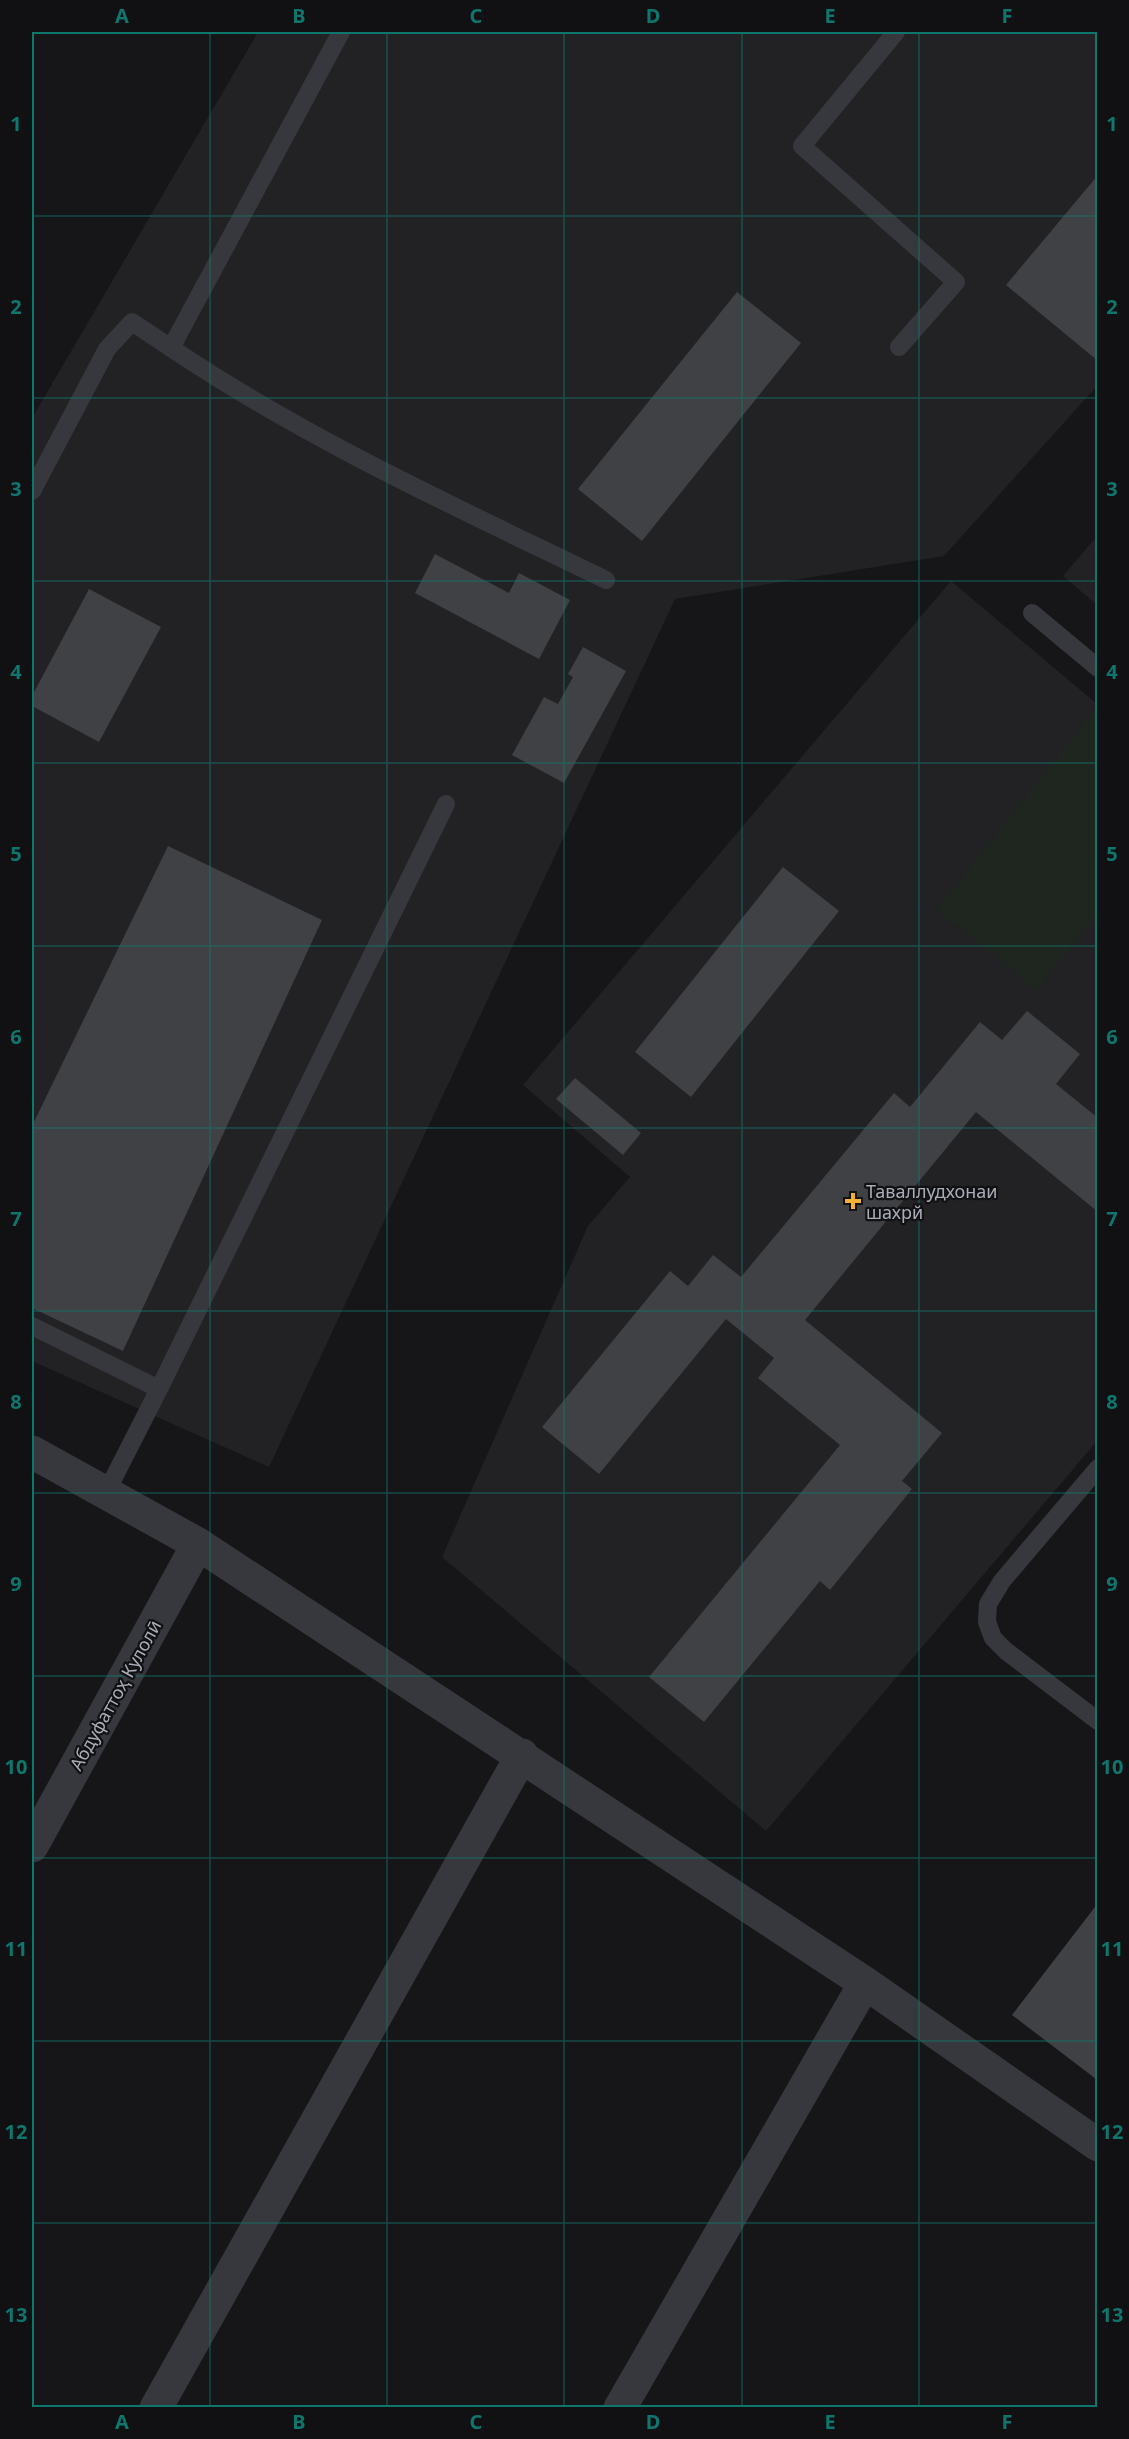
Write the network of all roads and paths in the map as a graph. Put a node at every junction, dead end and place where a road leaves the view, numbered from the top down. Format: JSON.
{"nodes":[{"id":1,"x":341,"y":32,"type":"edge"},
{"id":2,"x":896,"y":32,"type":"edge"},
{"id":3,"x":899,"y":347,"type":"dead end"},
{"id":4,"x":171,"y":348,"type":"junction"},
{"id":5,"x":32,"y":491,"type":"edge"},
{"id":6,"x":606,"y":580,"type":"dead end"},
{"id":7,"x":1032,"y":613,"type":"dead end"},
{"id":8,"x":1098,"y":668,"type":"edge"},
{"id":9,"x":446,"y":804,"type":"dead end"},
{"id":10,"x":32,"y":1326,"type":"edge"},
{"id":11,"x":159,"y":1389,"type":"junction"},
{"id":12,"x":32,"y":1452,"type":"edge"},
{"id":13,"x":1098,"y":1468,"type":"edge"},
{"id":14,"x":106,"y":1493,"type":"junction"},
{"id":15,"x":198,"y":1544,"type":"junction"},
{"id":16,"x":1098,"y":1721,"type":"edge"},
{"id":17,"x":522,"y":1755,"type":"junction"},
{"id":18,"x":32,"y":1846,"type":"edge"},
{"id":19,"x":865,"y":1983,"type":"junction"},
{"id":20,"x":1098,"y":2145,"type":"edge"},
{"id":21,"x":156,"y":2408,"type":"edge"},
{"id":22,"x":620,"y":2408,"type":"edge"}],
"edges":[{"from":1,"to":4,"type":"lane"},
{"from":2,"to":3,"type":"lane"},
{"from":4,"to":5,"type":"lane"},
{"from":4,"to":6,"type":"lane"},
{"from":7,"to":8,"type":"lane"},
{"from":9,"to":11,"type":"lane"},
{"from":10,"to":11,"type":"lane"},
{"from":11,"to":14,"type":"lane"},
{"from":12,"to":14,"type":"street"},
{"from":13,"to":16,"type":"lane"},
{"from":14,"to":15,"type":"street"},
{"from":15,"to":17,"type":"street"},
{"from":15,"to":18,"type":"street","name":"Абдуфаттоҳ Кулолӣ"},
{"from":17,"to":19,"type":"street"},
{"from":17,"to":21,"type":"street"},
{"from":19,"to":20,"type":"street"},
{"from":19,"to":22,"type":"street"}]}
